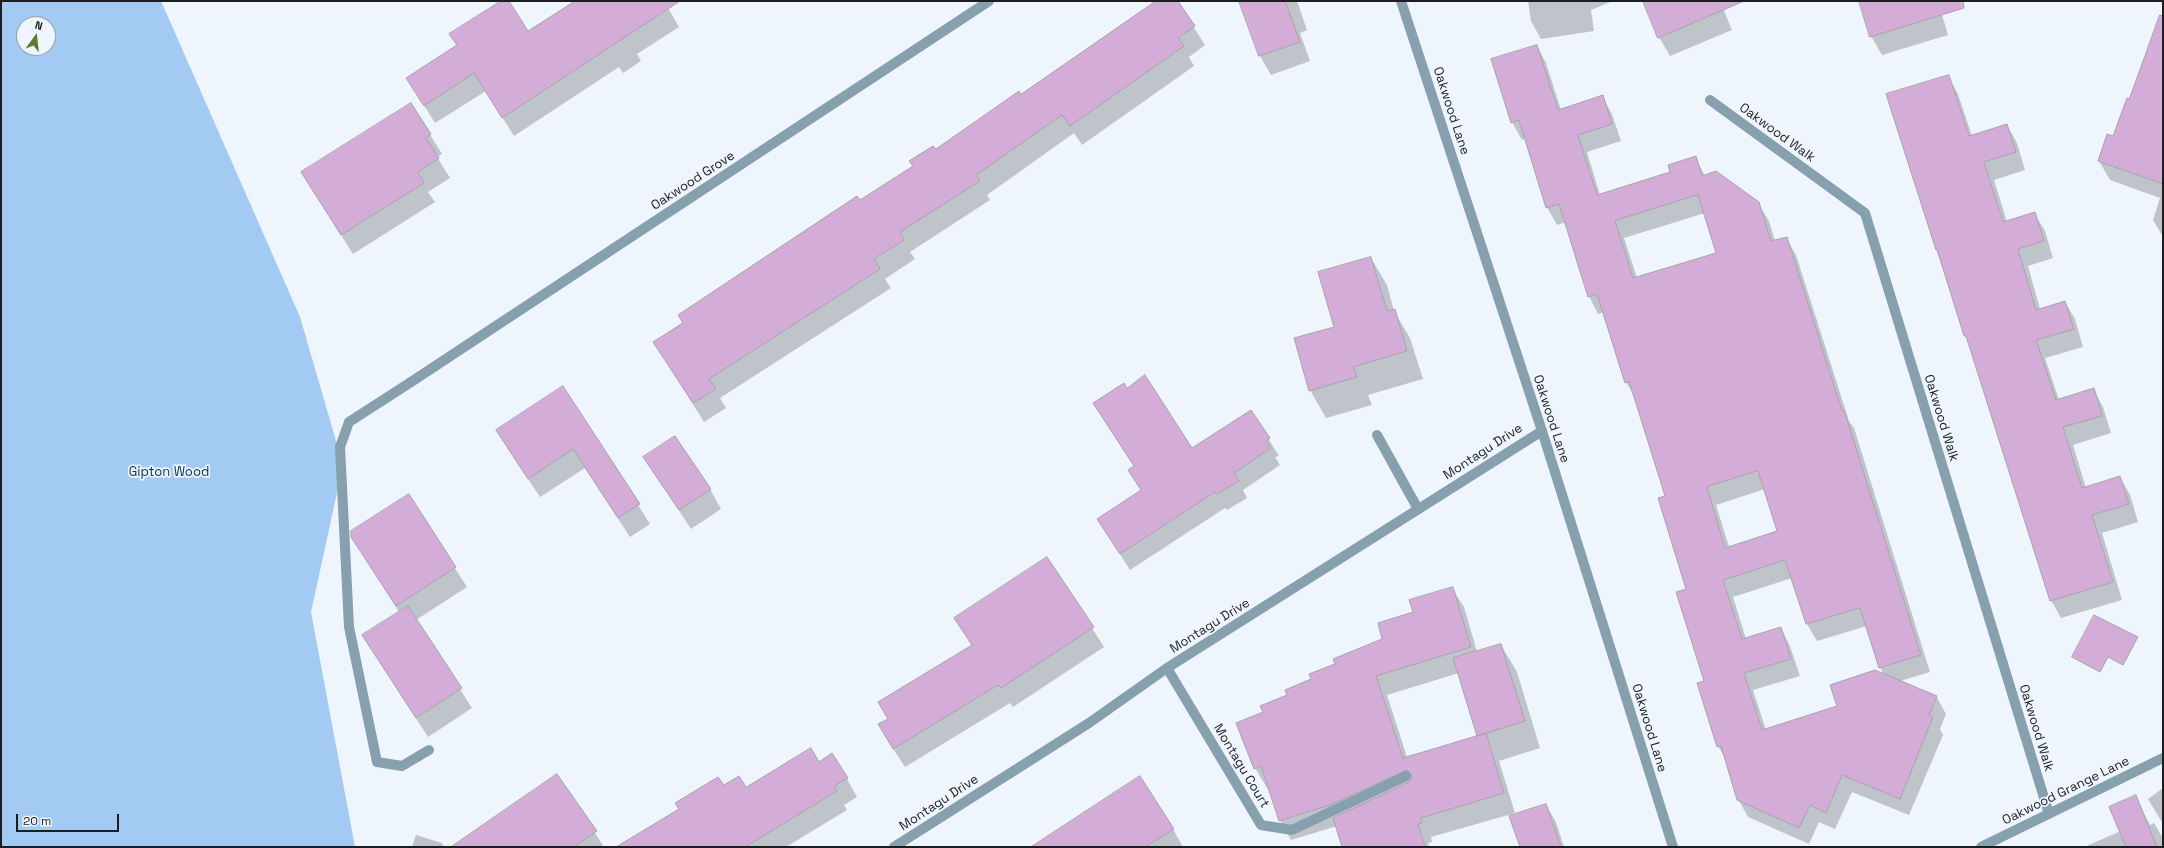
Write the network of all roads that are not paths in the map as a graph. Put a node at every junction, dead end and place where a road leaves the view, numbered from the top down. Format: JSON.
{"nodes":[{"id":1,"x":989,"y":1,"type":"edge"},
{"id":2,"x":1401,"y":1,"type":"edge"},
{"id":3,"x":1710,"y":100,"type":"dead end"},
{"id":4,"x":1542,"y":430,"type":"junction"},
{"id":5,"x":1377,"y":435,"type":"dead end"},
{"id":6,"x":1418,"y":509,"type":"junction"},
{"id":7,"x":1167,"y":668,"type":"junction"},
{"id":8,"x":430,"y":750,"type":"dead end"},
{"id":9,"x":2163,"y":758,"type":"edge"},
{"id":10,"x":1406,"y":776,"type":"dead end"},
{"id":11,"x":2049,"y":814,"type":"junction"},
{"id":12,"x":894,"y":847,"type":"edge"},
{"id":13,"x":1673,"y":847,"type":"edge"},
{"id":14,"x":1981,"y":847,"type":"edge"}],
"edges":[{"from":1,"to":8,"type":"street","name":"Oakwood Grove"},
{"from":2,"to":4,"type":"street","name":"Oakwood Lane"},
{"from":3,"to":11,"type":"street","name":"Oakwood Walk"},
{"from":4,"to":6,"type":"street","name":"Montagu Drive"},
{"from":4,"to":13,"type":"street","name":"Oakwood Lane"},
{"from":5,"to":6,"type":"street"},
{"from":6,"to":7,"type":"street","name":"Montagu Drive"},
{"from":7,"to":10,"type":"street","name":"Montagu Court"},
{"from":7,"to":12,"type":"street","name":"Montagu Drive"},
{"from":9,"to":11,"type":"street","name":"Oakwood Grange Lane"},
{"from":11,"to":14,"type":"street","name":"Oakwood Grange Lane"}]}
